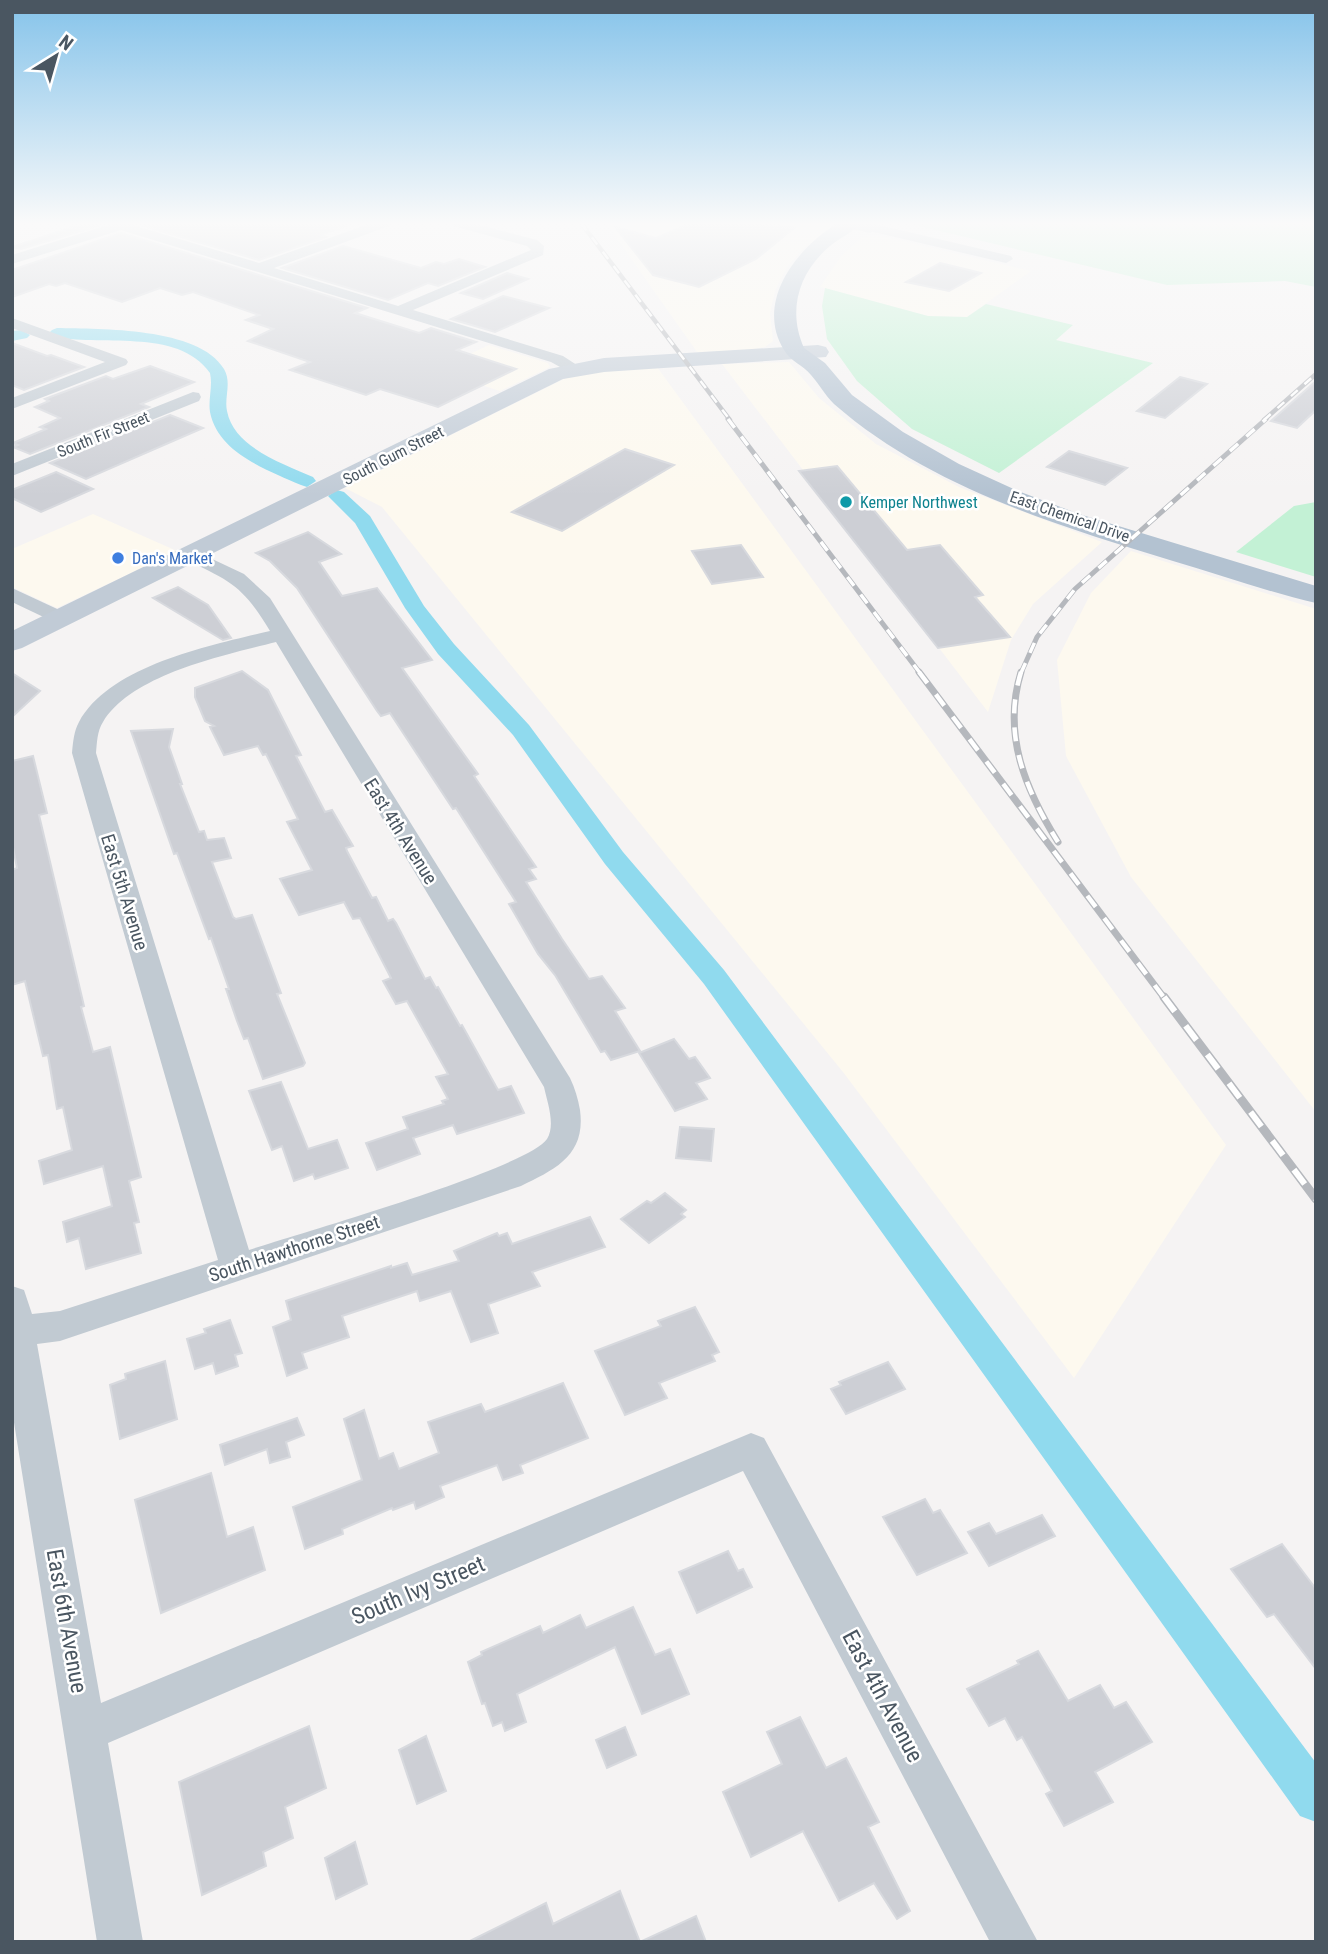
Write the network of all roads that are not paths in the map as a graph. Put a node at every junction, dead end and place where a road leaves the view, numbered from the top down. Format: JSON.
{"nodes":[{"id":1,"x":412,"y":314,"type":"edge"},
{"id":2,"x":785,"y":314,"type":"edge"},
{"id":3,"x":12,"y":323,"type":"edge"},
{"id":4,"x":811,"y":352,"type":"junction"},
{"id":5,"x":575,"y":369,"type":"junction"},
{"id":6,"x":193,"y":397,"type":"dead end"},
{"id":7,"x":12,"y":404,"type":"edge"},
{"id":8,"x":12,"y":471,"type":"edge"},
{"id":9,"x":191,"y":555,"type":"junction"},
{"id":10,"x":12,"y":594,"type":"edge"},
{"id":11,"x":1316,"y":595,"type":"edge"},
{"id":12,"x":61,"y":618,"type":"junction"},
{"id":13,"x":281,"y":635,"type":"junction"},
{"id":14,"x":12,"y":642,"type":"edge"},
{"id":15,"x":565,"y":1139,"type":"joint"},
{"id":16,"x":237,"y":1267,"type":"junction"},
{"id":17,"x":14,"y":1318,"type":"edge"},
{"id":18,"x":751,"y":1450,"type":"joint"},
{"id":19,"x":85,"y":1731,"type":"junction"},
{"id":20,"x":120,"y":1942,"type":"edge"},
{"id":21,"x":1015,"y":1942,"type":"edge"}],
"edges":[{"from":1,"to":5,"type":"street"},
{"from":2,"to":4,"type":"main road"},
{"from":3,"to":7,"type":"street"},
{"from":4,"to":5,"type":"main road","name":"South Gum Street"},
{"from":4,"to":11,"type":"main road","name":"East Chemical Drive"},
{"from":5,"to":9,"type":"main road","name":"South Gum Street"},
{"from":6,"to":8,"type":"street","name":"South Fir Street"},
{"from":9,"to":12,"type":"main road","name":"South Gum Street"},
{"from":9,"to":13,"type":"street","name":"East 4th Avenue"},
{"from":10,"to":12,"type":"street"},
{"from":12,"to":14,"type":"main road","name":"South Gum Street"},
{"from":13,"to":15,"type":"street","name":"East 4th Avenue"},
{"from":13,"to":16,"type":"street","name":"East 5th Avenue"},
{"from":15,"to":16,"type":"street","name":"South Hawthorne Street"},
{"from":16,"to":17,"type":"street","name":"South Hawthorne Street"},
{"from":17,"to":19,"type":"street","name":"East 6th Avenue"},
{"from":18,"to":19,"type":"street","name":"South Ivy Street"},
{"from":18,"to":21,"type":"street","name":"East 4th Avenue"},
{"from":19,"to":20,"type":"street","name":"East 6th Avenue"}]}
